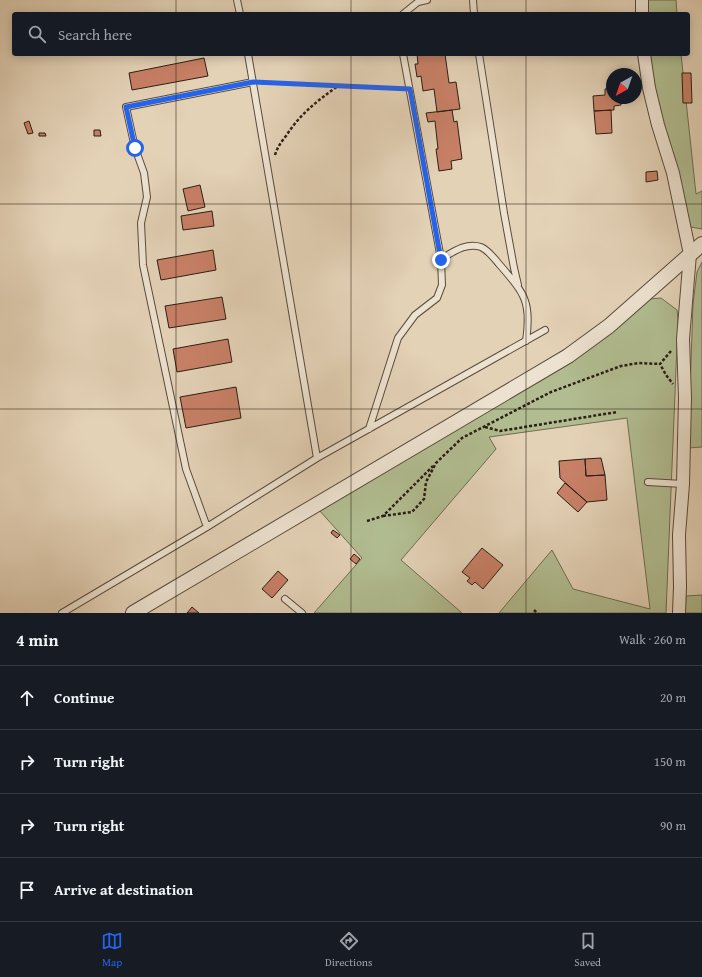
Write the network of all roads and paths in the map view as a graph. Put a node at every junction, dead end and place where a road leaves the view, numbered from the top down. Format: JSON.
{"nodes":[{"id":1,"x":237,"y":0,"type":"edge"},
{"id":2,"x":427,"y":0,"type":"edge"},
{"id":3,"x":473,"y":0,"type":"edge"},
{"id":4,"x":642,"y":0,"type":"edge"},
{"id":5,"x":240,"y":12,"type":"edge"},
{"id":6,"x":406,"y":12,"type":"edge"},
{"id":7,"x":474,"y":12,"type":"edge"},
{"id":8,"x":642,"y":12,"type":"edge"},
{"id":9,"x":248,"y":56,"type":"edge"},
{"id":10,"x":403,"y":56,"type":"edge"},
{"id":11,"x":479,"y":56,"type":"edge"},
{"id":12,"x":644,"y":56,"type":"edge"},
{"id":13,"x":253,"y":82,"type":"junction"},
{"id":14,"x":338,"y":86,"type":"junction"},
{"id":15,"x":410,"y":89,"type":"junction"},
{"id":16,"x":275,"y":156,"type":"dead end"},
{"id":17,"x":702,"y":244,"type":"edge"},
{"id":18,"x":690,"y":254,"type":"junction"},
{"id":19,"x":441,"y":260,"type":"junction"},
{"id":20,"x":519,"y":288,"type":"junction"},
{"id":21,"x":545,"y":330,"type":"dead end"},
{"id":22,"x":526,"y":341,"type":"junction"},
{"id":23,"x":660,"y":364,"type":"dead end"},
{"id":24,"x":617,"y":412,"type":"dead end"},
{"id":25,"x":485,"y":427,"type":"junction"},
{"id":26,"x":368,"y":429,"type":"junction"},
{"id":27,"x":316,"y":458,"type":"junction"},
{"id":28,"x":436,"y":463,"type":"junction"},
{"id":29,"x":648,"y":482,"type":"dead end"},
{"id":30,"x":683,"y":484,"type":"junction"},
{"id":31,"x":383,"y":516,"type":"junction"},
{"id":32,"x":367,"y":521,"type":"dead end"},
{"id":33,"x":207,"y":527,"type":"junction"},
{"id":34,"x":285,"y":599,"type":"dead end"},
{"id":35,"x":534,"y":610,"type":"dead end"},
{"id":36,"x":62,"y":613,"type":"edge"},
{"id":37,"x":133,"y":613,"type":"edge"},
{"id":38,"x":302,"y":613,"type":"edge"},
{"id":39,"x":537,"y":613,"type":"edge"},
{"id":40,"x":679,"y":613,"type":"edge"}],
"edges":[{"from":1,"to":5,"type":"lane"},
{"from":2,"to":6,"type":"lane"},
{"from":3,"to":7,"type":"lane"},
{"from":4,"to":8,"type":"street"},
{"from":9,"to":13,"type":"lane"},
{"from":10,"to":15,"type":"lane"},
{"from":11,"to":20,"type":"lane"},
{"from":12,"to":18,"type":"street"},
{"from":13,"to":14,"type":"path"},
{"from":13,"to":27,"type":"lane"},
{"from":13,"to":33,"type":"lane"},
{"from":14,"to":15,"type":"path"},
{"from":14,"to":16,"type":"path"},
{"from":15,"to":19,"type":"lane"},
{"from":17,"to":18,"type":"street"},
{"from":18,"to":30,"type":"street"},
{"from":18,"to":37,"type":"street"},
{"from":19,"to":20,"type":"lane"},
{"from":19,"to":26,"type":"lane"},
{"from":20,"to":22,"type":"lane"},
{"from":21,"to":22,"type":"lane"},
{"from":22,"to":26,"type":"lane"},
{"from":23,"to":25,"type":"path"},
{"from":24,"to":25,"type":"path"},
{"from":25,"to":28,"type":"path"},
{"from":26,"to":27,"type":"lane"},
{"from":27,"to":33,"type":"lane"},
{"from":28,"to":31,"type":"path"},
{"from":28,"to":31,"type":"path"},
{"from":29,"to":30,"type":"lane"},
{"from":30,"to":40,"type":"street"},
{"from":31,"to":32,"type":"path"},
{"from":33,"to":36,"type":"lane"},
{"from":34,"to":38,"type":"lane"},
{"from":35,"to":39,"type":"path"}]}
